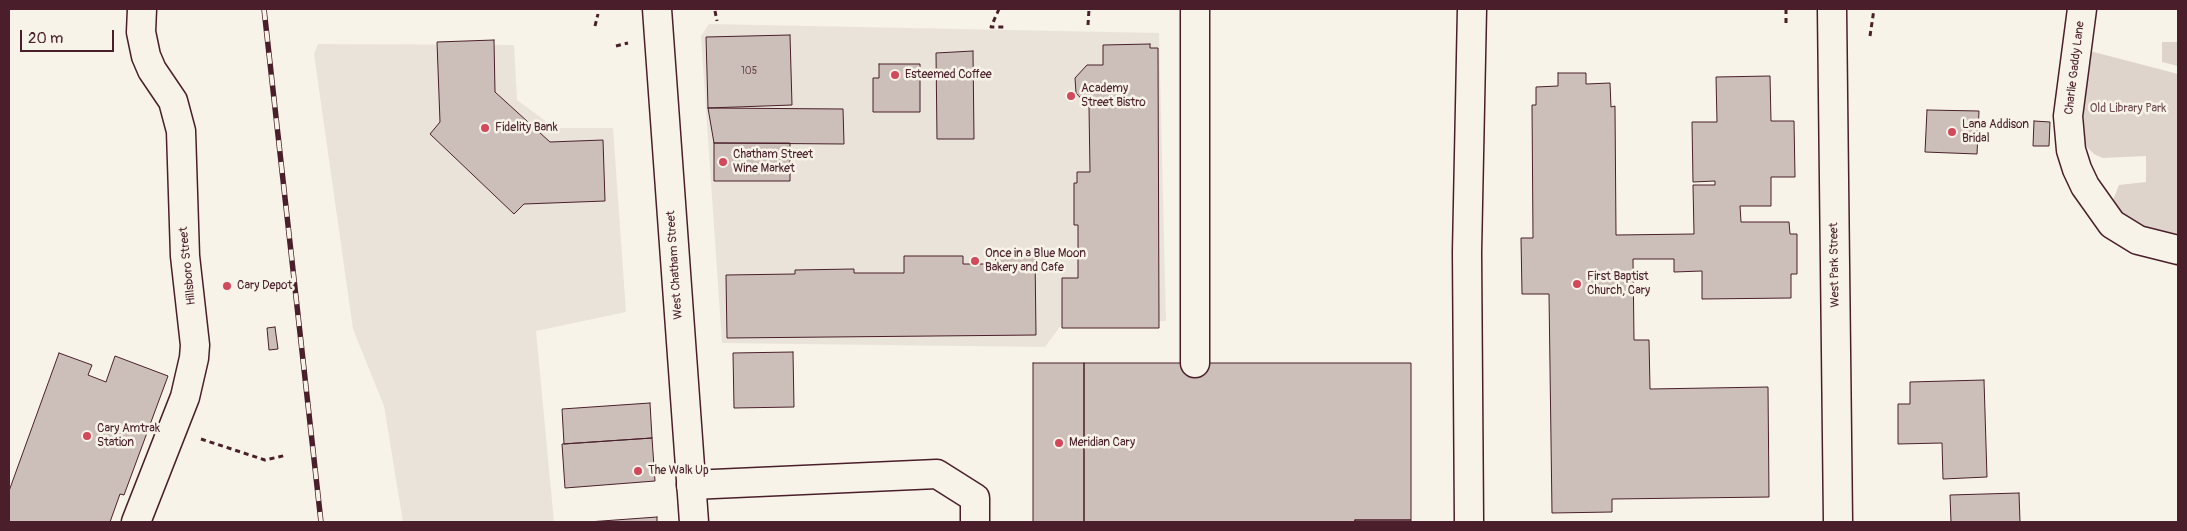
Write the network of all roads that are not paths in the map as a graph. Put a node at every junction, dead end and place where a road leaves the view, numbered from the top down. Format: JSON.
{"nodes":[{"id":1,"x":142,"y":9,"type":"edge"},
{"id":2,"x":656,"y":9,"type":"edge"},
{"id":3,"x":1195,"y":9,"type":"edge"},
{"id":4,"x":1472,"y":9,"type":"edge"},
{"id":5,"x":1832,"y":9,"type":"edge"},
{"id":6,"x":2082,"y":9,"type":"edge"},
{"id":7,"x":2178,"y":250,"type":"edge"},
{"id":8,"x":1195,"y":363,"type":"dead end"},
{"id":9,"x":691,"y":485,"type":"junction"},
{"id":10,"x":136,"y":522,"type":"edge"},
{"id":11,"x":694,"y":522,"type":"edge"},
{"id":12,"x":975,"y":522,"type":"edge"},
{"id":13,"x":1469,"y":522,"type":"edge"},
{"id":14,"x":1838,"y":522,"type":"edge"}],
"edges":[{"from":1,"to":10,"type":"street","name":"Hillsboro Street"},
{"from":2,"to":9,"type":"street","name":"West Chatham Street"},
{"from":3,"to":8,"type":"street"},
{"from":4,"to":13,"type":"street"},
{"from":5,"to":14,"type":"street","name":"West Park Street"},
{"from":6,"to":7,"type":"street","name":"Charlie Gaddy Lane"},
{"from":9,"to":11,"type":"street","name":"West Chatham Street"},
{"from":9,"to":12,"type":"street"}]}
